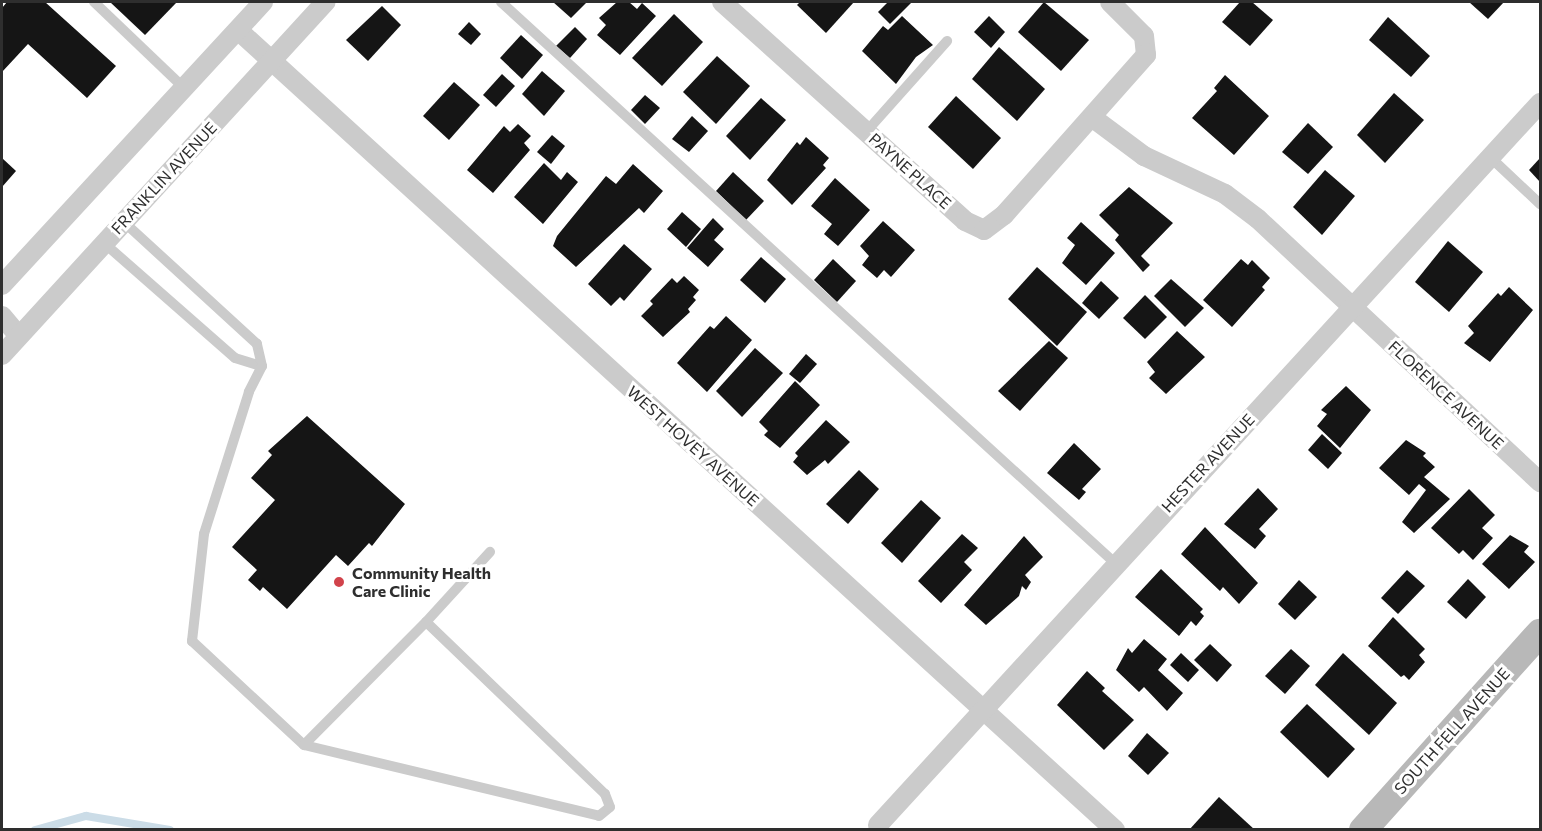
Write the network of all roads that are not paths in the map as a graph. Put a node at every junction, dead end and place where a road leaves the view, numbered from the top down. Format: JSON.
{"nodes":[{"id":1,"x":94,"y":2,"type":"edge"},
{"id":2,"x":263,"y":2,"type":"edge"},
{"id":3,"x":326,"y":2,"type":"edge"},
{"id":4,"x":501,"y":2,"type":"edge"},
{"id":5,"x":722,"y":2,"type":"edge"},
{"id":6,"x":1110,"y":2,"type":"edge"},
{"id":7,"x":238,"y":30,"type":"junction"},
{"id":8,"x":947,"y":41,"type":"dead end"},
{"id":9,"x":273,"y":61,"type":"junction"},
{"id":10,"x":184,"y":88,"type":"junction"},
{"id":11,"x":1540,"y":103,"type":"edge"},
{"id":12,"x":1093,"y":118,"type":"junction"},
{"id":13,"x":866,"y":132,"type":"junction"},
{"id":14,"x":1490,"y":157,"type":"junction"},
{"id":15,"x":1540,"y":204,"type":"edge"},
{"id":16,"x":124,"y":222,"type":"junction"},
{"id":17,"x":104,"y":243,"type":"junction"},
{"id":18,"x":2,"y":285,"type":"edge"},
{"id":19,"x":1352,"y":307,"type":"junction"},
{"id":20,"x":2,"y":316,"type":"edge"},
{"id":21,"x":19,"y":336,"type":"junction"},
{"id":22,"x":2,"y":355,"type":"edge"},
{"id":23,"x":262,"y":366,"type":"junction"},
{"id":24,"x":1540,"y":482,"type":"edge"},
{"id":25,"x":490,"y":552,"type":"dead end"},
{"id":26,"x":1116,"y":564,"type":"junction"},
{"id":27,"x":426,"y":622,"type":"junction"},
{"id":28,"x":1540,"y":633,"type":"edge"},
{"id":29,"x":984,"y":709,"type":"junction"},
{"id":30,"x":304,"y":745,"type":"junction"},
{"id":31,"x":878,"y":825,"type":"dead end"},
{"id":32,"x":1115,"y":830,"type":"edge"},
{"id":33,"x":1363,"y":830,"type":"edge"}],
"edges":[{"from":1,"to":10,"type":"lane"},
{"from":2,"to":7,"type":"street"},
{"from":3,"to":9,"type":"street","name":"FRANKLIN AVENUE"},
{"from":4,"to":26,"type":"lane"},
{"from":5,"to":13,"type":"street","name":"PAYNE PLACE"},
{"from":6,"to":12,"type":"street","name":"PAYNE PLACE"},
{"from":7,"to":9,"type":"street","name":"WEST HOVEY AVENUE"},
{"from":7,"to":10,"type":"street"},
{"from":8,"to":13,"type":"lane"},
{"from":9,"to":16,"type":"street","name":"FRANKLIN AVENUE"},
{"from":9,"to":29,"type":"street","name":"WEST HOVEY AVENUE"},
{"from":10,"to":18,"type":"street"},
{"from":11,"to":14,"type":"street","name":"HESTER AVENUE"},
{"from":12,"to":13,"type":"street","name":"PAYNE PLACE"},
{"from":12,"to":19,"type":"street"},
{"from":14,"to":15,"type":"lane"},
{"from":14,"to":19,"type":"street","name":"HESTER AVENUE"},
{"from":16,"to":17,"type":"street","name":"FRANKLIN AVENUE"},
{"from":16,"to":23,"type":"lane"},
{"from":17,"to":21,"type":"street","name":"FRANKLIN AVENUE"},
{"from":17,"to":23,"type":"lane"},
{"from":19,"to":24,"type":"street","name":"FLORENCE AVENUE"},
{"from":19,"to":26,"type":"street","name":"HESTER AVENUE"},
{"from":20,"to":21,"type":"street"},
{"from":21,"to":22,"type":"street","name":"FRANKLIN AVENUE"},
{"from":23,"to":30,"type":"lane"},
{"from":25,"to":27,"type":"lane"},
{"from":26,"to":29,"type":"street","name":"HESTER AVENUE"},
{"from":27,"to":30,"type":"lane"},
{"from":27,"to":30,"type":"lane"},
{"from":28,"to":33,"type":"street","name":"SOUTH FELL AVENUE"},
{"from":29,"to":31,"type":"street","name":"HESTER AVENUE"},
{"from":29,"to":32,"type":"street","name":"WEST HOVEY AVENUE"}]}
